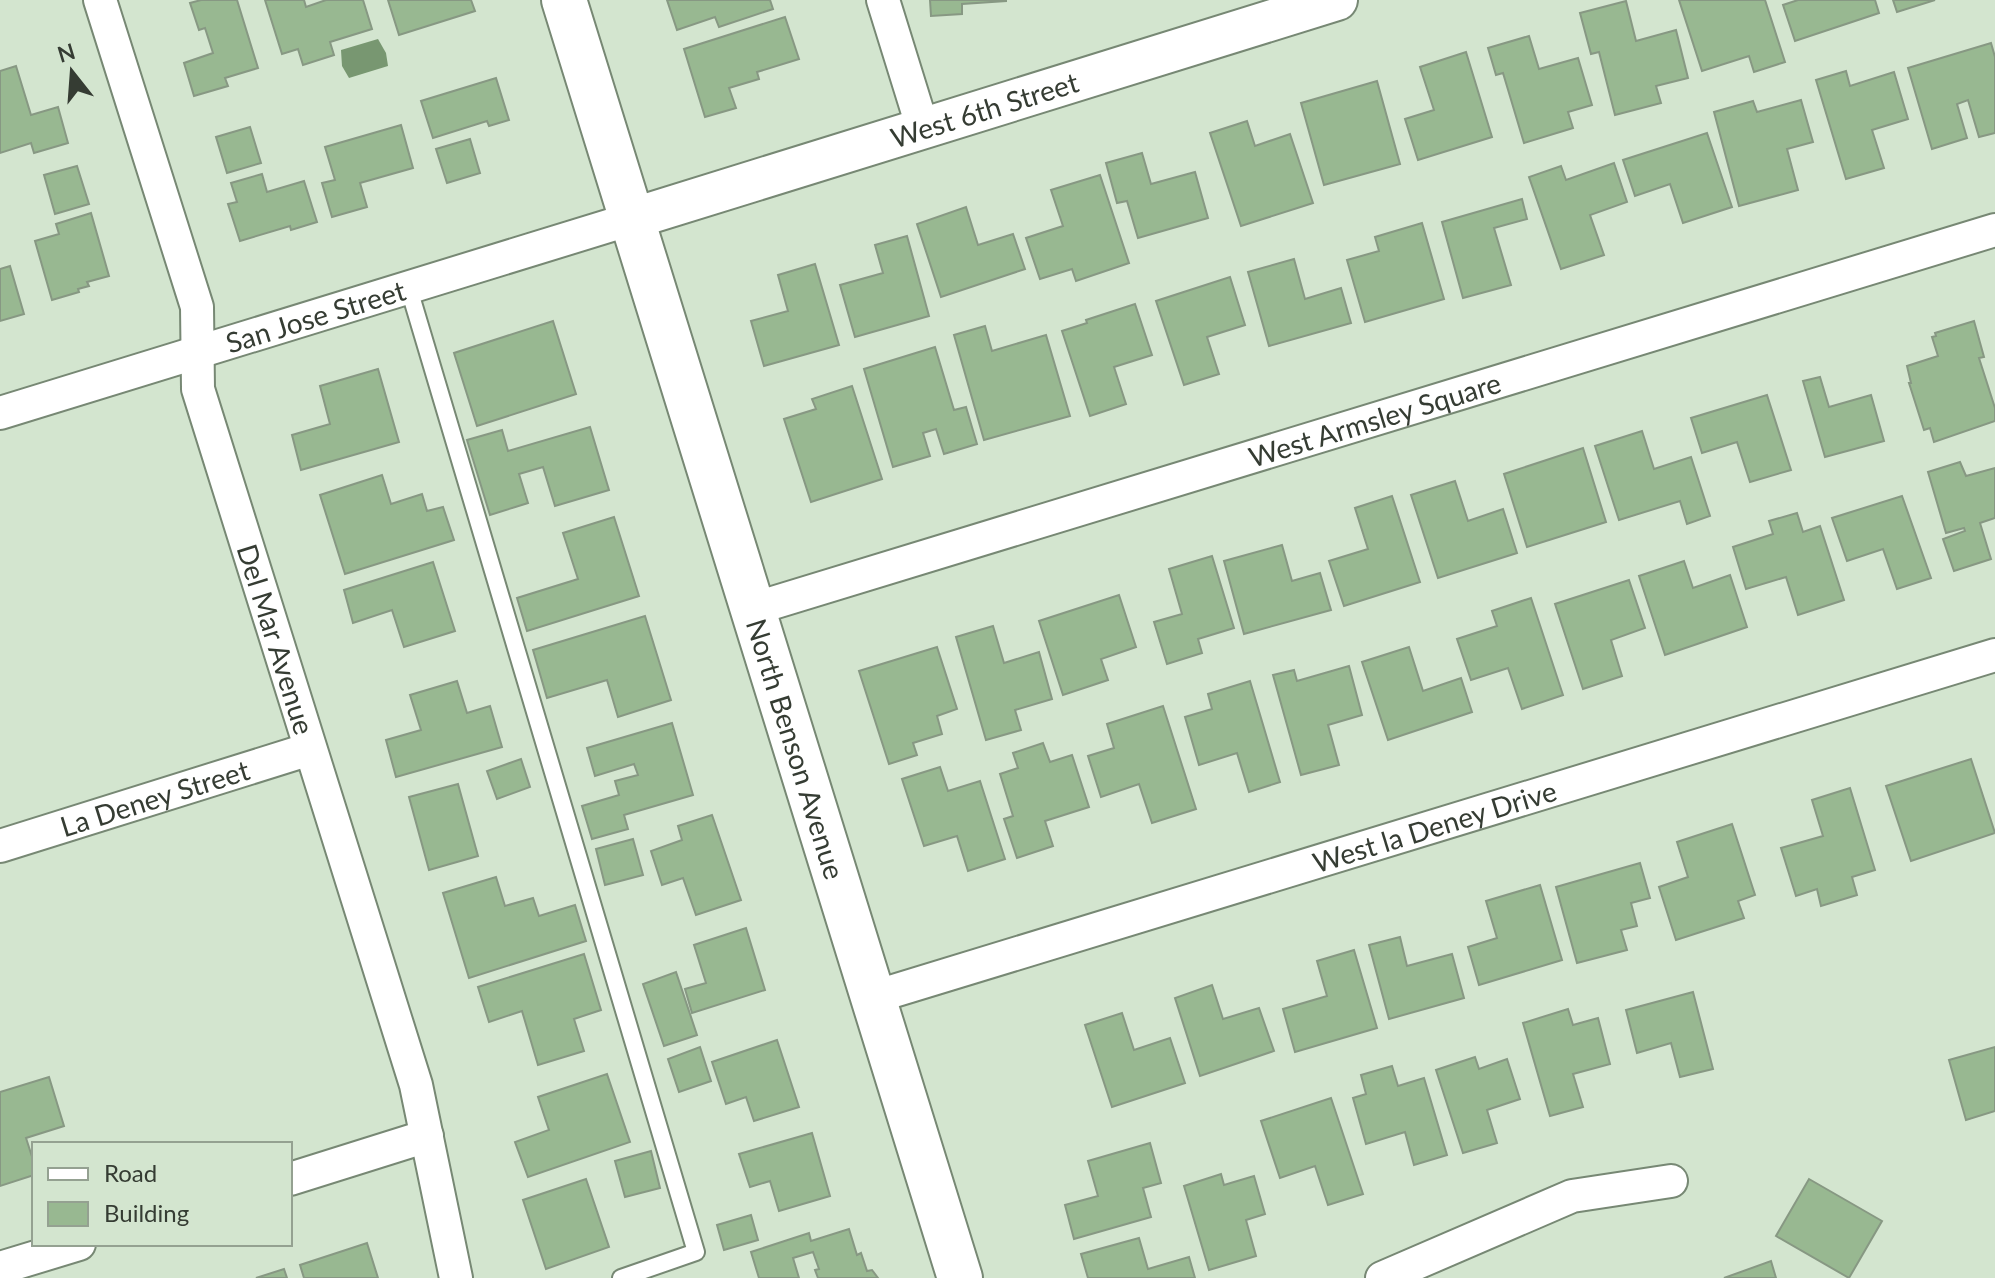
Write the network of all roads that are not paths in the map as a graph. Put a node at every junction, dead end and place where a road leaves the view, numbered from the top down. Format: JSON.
{"nodes":[{"id":1,"x":100,"y":0,"type":"edge"},
{"id":2,"x":564,"y":0,"type":"edge"},
{"id":3,"x":883,"y":0,"type":"edge"},
{"id":4,"x":1337,"y":0,"type":"edge"},
{"id":5,"x":923,"y":129,"type":"junction"},
{"id":6,"x":631,"y":219,"type":"junction"},
{"id":7,"x":1995,"y":230,"type":"edge"},
{"id":8,"x":409,"y":289,"type":"junction"},
{"id":9,"x":198,"y":351,"type":"junction"},
{"id":10,"x":0,"y":413,"type":"edge"},
{"id":11,"x":753,"y":609,"type":"junction"},
{"id":12,"x":1995,"y":655,"type":"edge"},
{"id":13,"x":310,"y":749,"type":"junction"},
{"id":14,"x":0,"y":846,"type":"edge"},
{"id":15,"x":874,"y":997,"type":"junction"},
{"id":16,"x":427,"y":1136,"type":"junction"},
{"id":17,"x":292,"y":1178,"type":"edge"},
{"id":18,"x":1671,"y":1181,"type":"dead end"},
{"id":19,"x":72,"y":1246,"type":"edge"},
{"id":20,"x":1444,"y":1266,"type":"edge"},
{"id":21,"x":0,"y":1268,"type":"edge"},
{"id":22,"x":456,"y":1278,"type":"edge"},
{"id":23,"x":621,"y":1278,"type":"edge"},
{"id":24,"x":960,"y":1278,"type":"edge"},
{"id":25,"x":1382,"y":1278,"type":"edge"}],
"edges":[{"from":1,"to":9,"type":"street","name":"Del Mar Avenue"},
{"from":2,"to":6,"type":"main road","name":"North Benson Avenue"},
{"from":3,"to":5,"type":"street"},
{"from":4,"to":5,"type":"street","name":"West 6th Street"},
{"from":5,"to":6,"type":"street","name":"West 6th Street"},
{"from":6,"to":8,"type":"street","name":"San Jose Street"},
{"from":6,"to":11,"type":"main road","name":"North Benson Avenue"},
{"from":7,"to":11,"type":"street","name":"West Armsley Square"},
{"from":8,"to":9,"type":"street","name":"San Jose Street"},
{"from":8,"to":23,"type":"lane"},
{"from":9,"to":10,"type":"street","name":"San Jose Street"},
{"from":9,"to":13,"type":"street","name":"Del Mar Avenue"},
{"from":11,"to":15,"type":"main road","name":"North Benson Avenue"},
{"from":12,"to":15,"type":"street","name":"West la Deney Drive"},
{"from":13,"to":14,"type":"street","name":"La Deney Street"},
{"from":13,"to":16,"type":"street","name":"Del Mar Avenue"},
{"from":15,"to":24,"type":"main road","name":"North Benson Avenue"},
{"from":16,"to":17,"type":"street"},
{"from":16,"to":22,"type":"street","name":"Del Mar Avenue"},
{"from":18,"to":20,"type":"street"},
{"from":19,"to":21,"type":"street"},
{"from":20,"to":25,"type":"street"}]}
